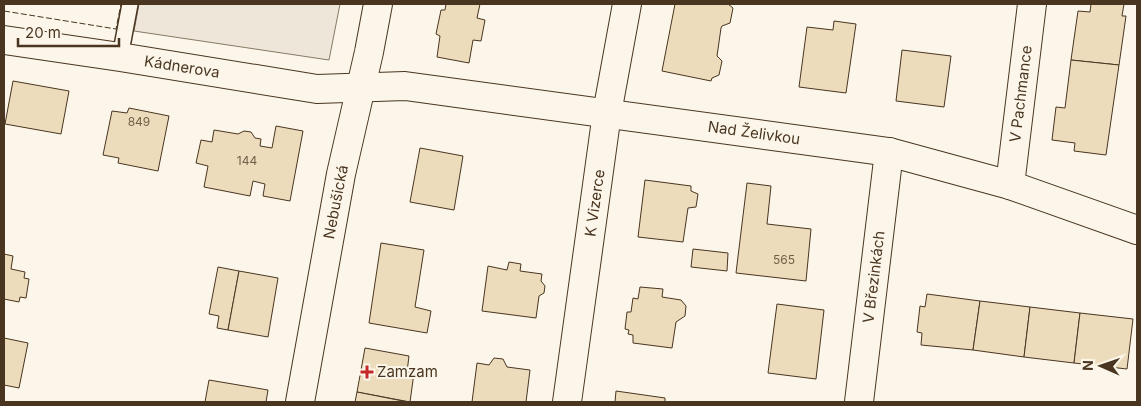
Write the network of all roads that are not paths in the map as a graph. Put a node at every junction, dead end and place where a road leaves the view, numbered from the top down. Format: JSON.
{"nodes":[{"id":1,"x":130,"y":4,"type":"edge"},
{"id":2,"x":378,"y":4,"type":"edge"},
{"id":3,"x":627,"y":4,"type":"edge"},
{"id":4,"x":1032,"y":4,"type":"edge"},
{"id":5,"x":4,"y":40,"type":"edge"},
{"id":6,"x":120,"y":57,"type":"junction"},
{"id":7,"x":360,"y":87,"type":"junction"},
{"id":8,"x":607,"y":113,"type":"junction"},
{"id":9,"x":889,"y":152,"type":"junction"},
{"id":10,"x":1010,"y":184,"type":"junction"},
{"id":11,"x":1137,"y":230,"type":"edge"},
{"id":12,"x":300,"y":402,"type":"edge"},
{"id":13,"x":567,"y":402,"type":"edge"},
{"id":14,"x":859,"y":402,"type":"edge"}],
"edges":[{"from":1,"to":6,"type":"lane"},
{"from":2,"to":7,"type":"street","name":"Nebušická"},
{"from":3,"to":8,"type":"street","name":"K Vizerce"},
{"from":4,"to":10,"type":"street","name":"V Pachmance"},
{"from":5,"to":6,"type":"street","name":"Kádnerova"},
{"from":6,"to":7,"type":"street","name":"Kádnerova"},
{"from":7,"to":8,"type":"street","name":"Nad Želivkou"},
{"from":7,"to":12,"type":"street","name":"Nebušická"},
{"from":8,"to":9,"type":"street","name":"Nad Želivkou"},
{"from":8,"to":13,"type":"street","name":"K Vizerce"},
{"from":9,"to":10,"type":"street","name":"Nad Želivkou"},
{"from":9,"to":14,"type":"street","name":"V Březinkách"},
{"from":10,"to":11,"type":"street","name":"Nad Želivkou"}]}
